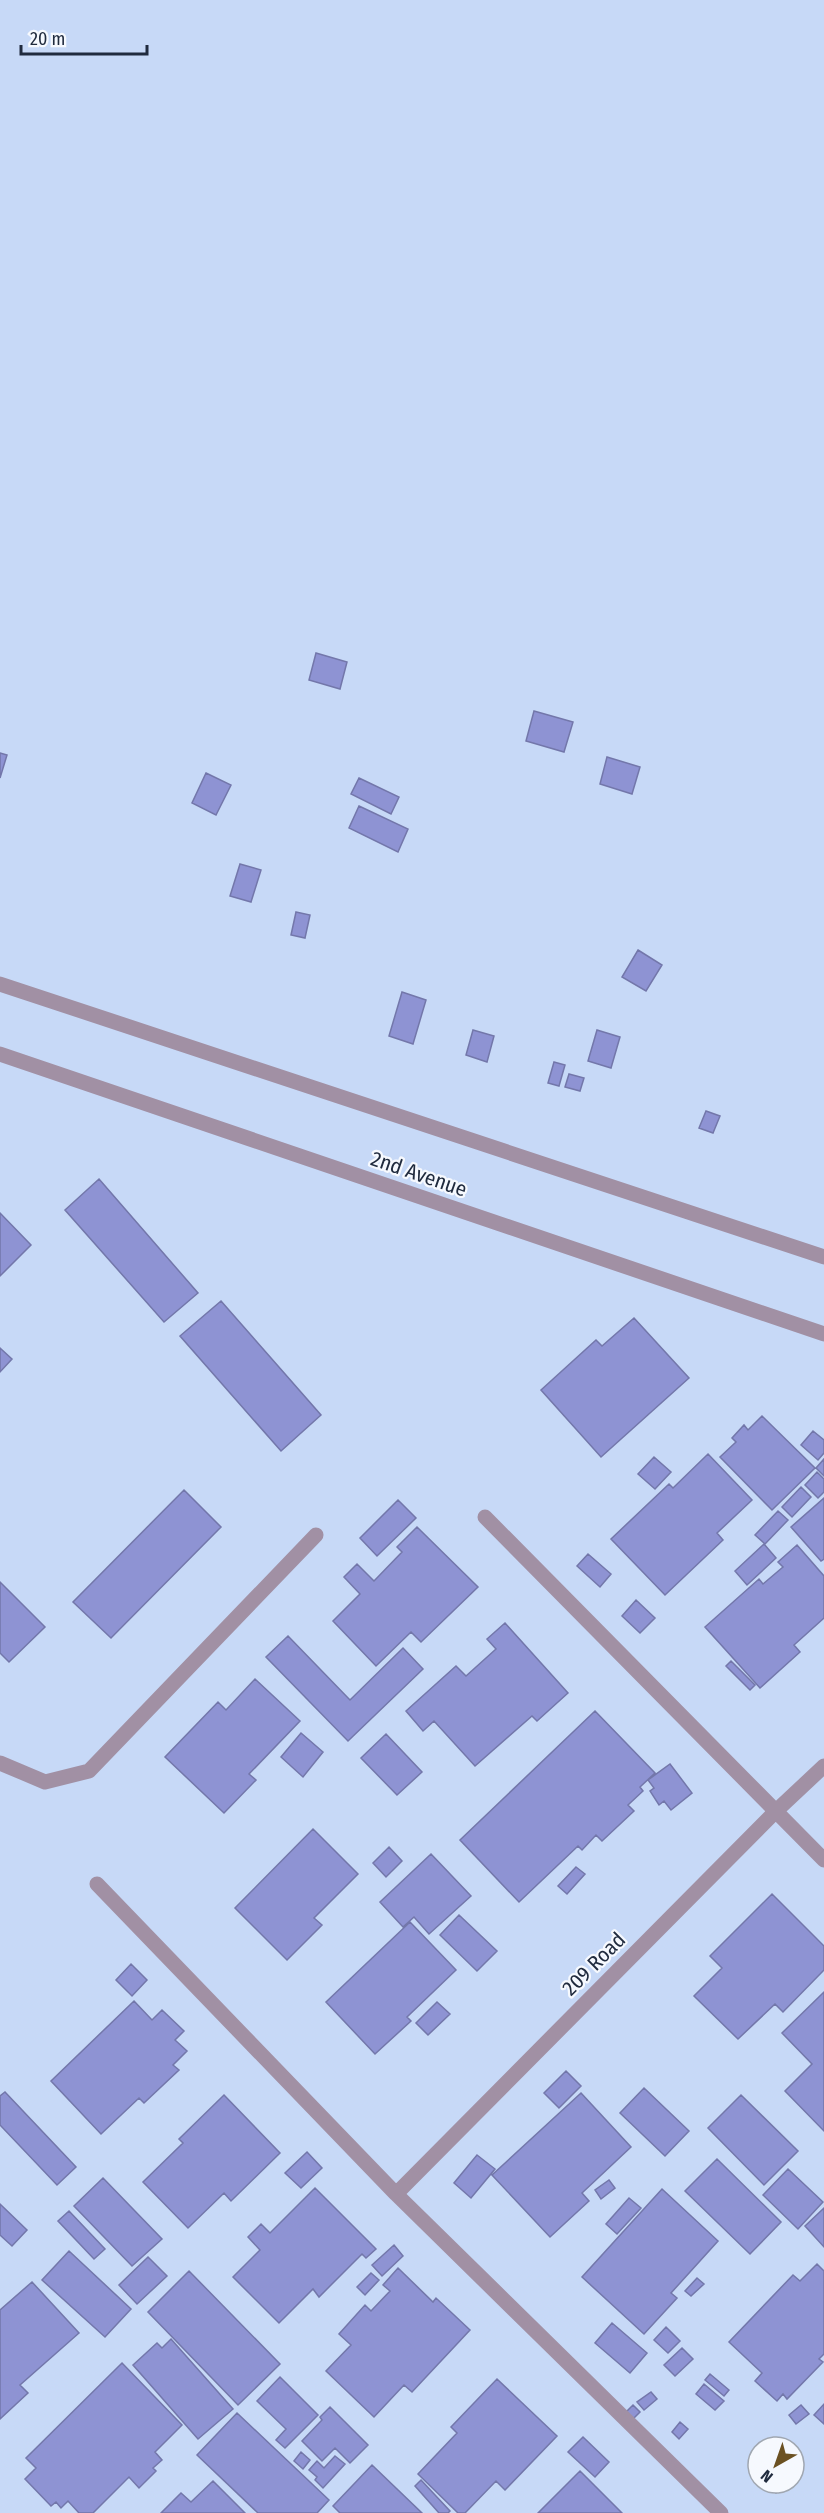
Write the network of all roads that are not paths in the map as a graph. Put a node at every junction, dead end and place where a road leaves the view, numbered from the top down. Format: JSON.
{"nodes":[{"id":1,"x":0,"y":984,"type":"edge"},
{"id":2,"x":0,"y":1054,"type":"edge"},
{"id":3,"x":824,"y":1257,"type":"edge"},
{"id":4,"x":824,"y":1334,"type":"edge"},
{"id":5,"x":485,"y":1517,"type":"dead end"},
{"id":6,"x":316,"y":1535,"type":"dead end"},
{"id":7,"x":0,"y":1763,"type":"edge"},
{"id":8,"x":824,"y":1766,"type":"edge"},
{"id":9,"x":776,"y":1811,"type":"junction"},
{"id":10,"x":824,"y":1860,"type":"edge"},
{"id":11,"x":98,"y":1884,"type":"dead end"},
{"id":12,"x":396,"y":2194,"type":"junction"},
{"id":13,"x":721,"y":2513,"type":"edge"}],
"edges":[{"from":1,"to":3,"type":"street"},
{"from":2,"to":4,"type":"street","name":"2nd Avenue"},
{"from":5,"to":9,"type":"street"},
{"from":6,"to":7,"type":"street"},
{"from":8,"to":9,"type":"street","name":"209 Road"},
{"from":9,"to":10,"type":"street"},
{"from":9,"to":12,"type":"street","name":"209 Road"},
{"from":11,"to":12,"type":"street"},
{"from":12,"to":13,"type":"street"}]}
